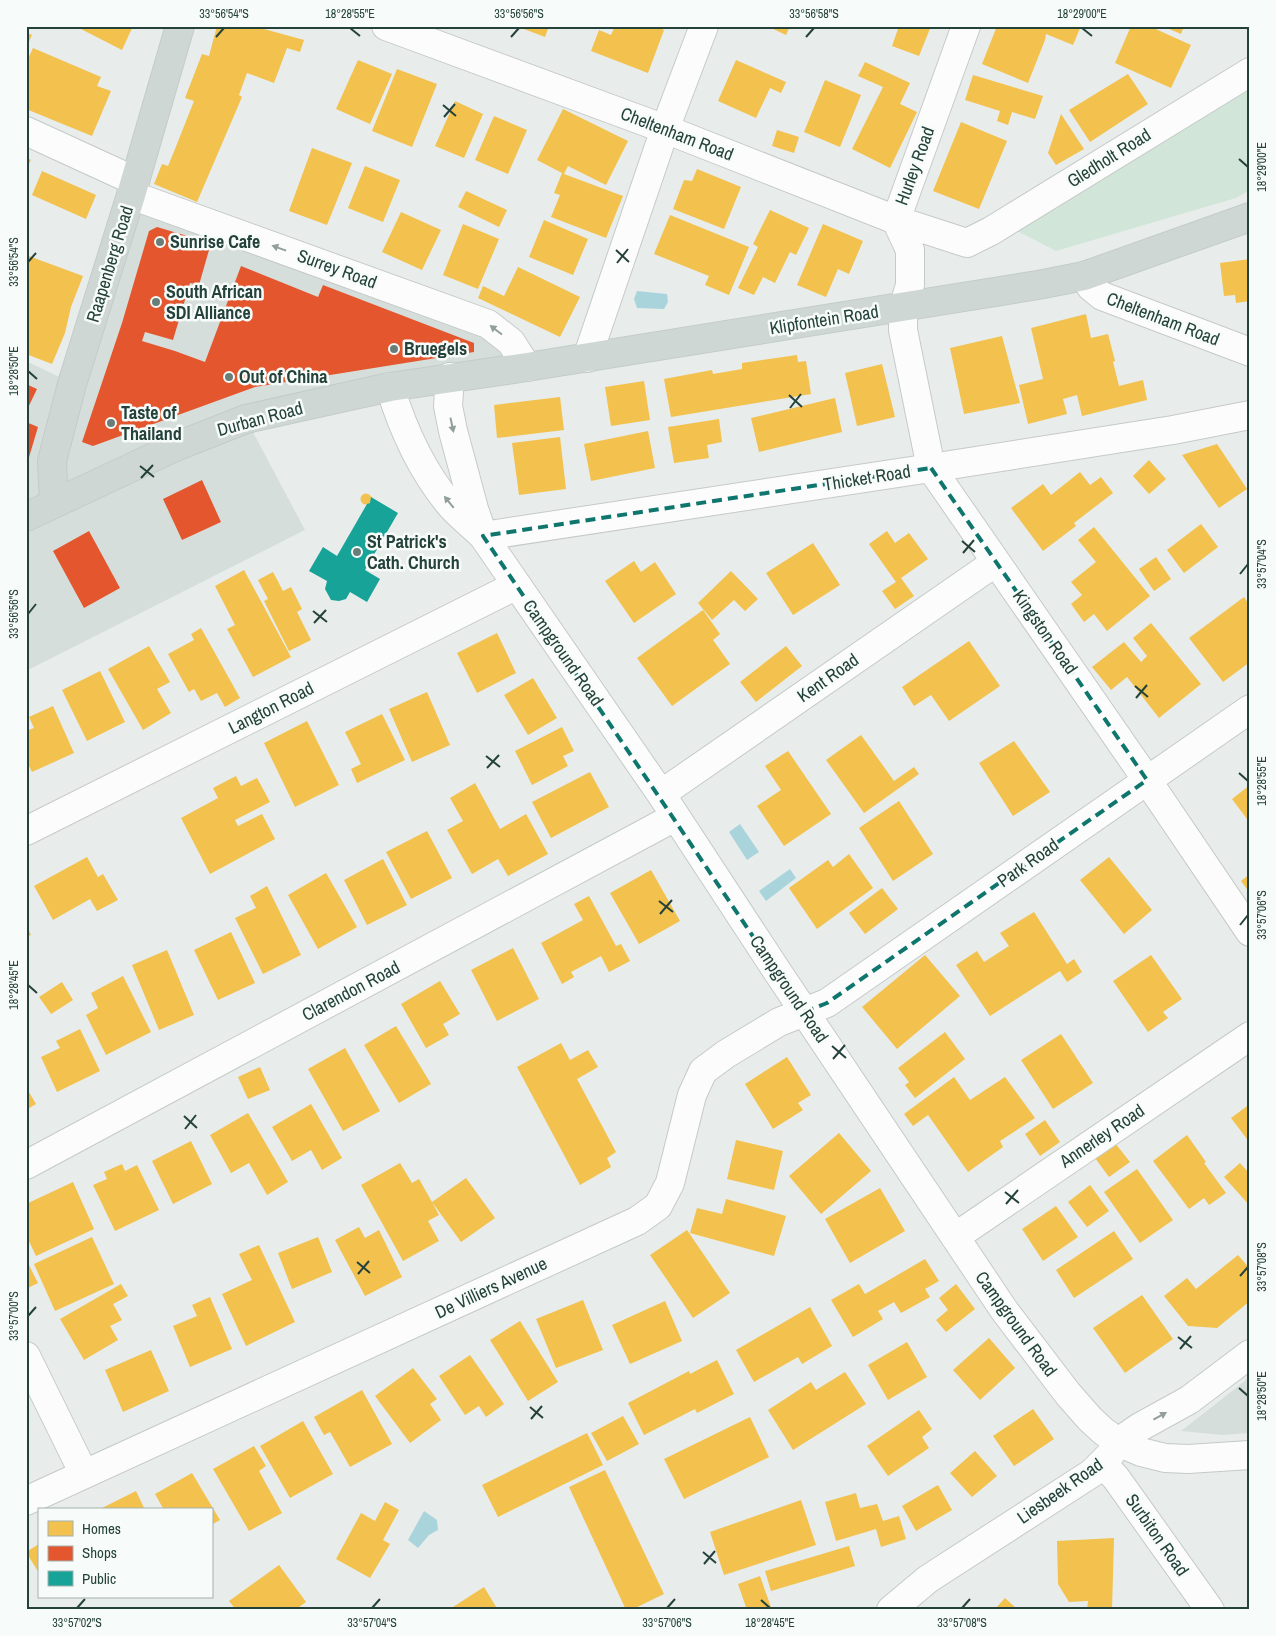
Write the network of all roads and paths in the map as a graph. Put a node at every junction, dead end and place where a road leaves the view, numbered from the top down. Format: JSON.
{"nodes":[{"id":1,"x":180,"y":26,"type":"edge"},
{"id":2,"x":386,"y":26,"type":"edge"},
{"id":3,"x":704,"y":26,"type":"edge"},
{"id":4,"x":966,"y":26,"type":"edge"},
{"id":5,"x":444,"y":36,"type":"edge"},
{"id":6,"x":1250,"y":72,"type":"edge"},
{"id":7,"x":665,"y":128,"type":"junction"},
{"id":8,"x":26,"y":131,"type":"edge"},
{"id":9,"x":133,"y":188,"type":"junction"},
{"id":10,"x":1250,"y":217,"type":"edge"},
{"id":11,"x":896,"y":220,"type":"junction"},
{"id":12,"x":967,"y":243,"type":"joint"},
{"id":13,"x":1084,"y":276,"type":"junction"},
{"id":14,"x":903,"y":308,"type":"junction"},
{"id":15,"x":1250,"y":352,"type":"edge"},
{"id":16,"x":587,"y":358,"type":"junction"},
{"id":17,"x":527,"y":367,"type":"junction"},
{"id":18,"x":450,"y":377,"type":"junction"},
{"id":19,"x":390,"y":387,"type":"junction"},
{"id":20,"x":1250,"y":415,"type":"edge"},
{"id":21,"x":931,"y":468,"type":"junction"},
{"id":22,"x":54,"y":503,"type":"junction"},
{"id":23,"x":26,"y":517,"type":"edge"},
{"id":24,"x":483,"y":536,"type":"junction"},
{"id":25,"x":996,"y":562,"type":"junction"},
{"id":26,"x":517,"y":585,"type":"junction"},
{"id":27,"x":1250,"y":710,"type":"edge"},
{"id":28,"x":1147,"y":780,"type":"junction"},
{"id":29,"x":668,"y":805,"type":"junction"},
{"id":30,"x":26,"y":831,"type":"edge"},
{"id":31,"x":1250,"y":932,"type":"edge"},
{"id":32,"x":804,"y":1012,"type":"junction"},
{"id":33,"x":1250,"y":1036,"type":"edge"},
{"id":34,"x":26,"y":1165,"type":"edge"},
{"id":35,"x":955,"y":1237,"type":"junction"},
{"id":36,"x":1250,"y":1354,"type":"edge"},
{"id":37,"x":26,"y":1356,"type":"edge"},
{"id":38,"x":1118,"y":1442,"type":"junction"},
{"id":39,"x":1250,"y":1455,"type":"edge"},
{"id":40,"x":1102,"y":1463,"type":"junction"},
{"id":41,"x":84,"y":1474,"type":"junction"},
{"id":42,"x":26,"y":1502,"type":"edge"},
{"id":43,"x":891,"y":1610,"type":"edge"},
{"id":44,"x":1210,"y":1610,"type":"edge"}],
"edges":[{"from":1,"to":9,"type":"main road","name":"Raapenberg Road"},
{"from":2,"to":5,"type":"street","name":"Cheltenham Road"},
{"from":3,"to":7,"type":"street"},
{"from":4,"to":11,"type":"street","name":"Hurley Road"},
{"from":5,"to":7,"type":"street","name":"Cheltenham Road"},
{"from":6,"to":12,"type":"street","name":"Gledholt Road"},
{"from":7,"to":11,"type":"street","name":"Cheltenham Road"},
{"from":7,"to":16,"type":"street"},
{"from":8,"to":9,"type":"street","name":"Surrey Road"},
{"from":17,"to":9,"type":"street","name":"Surrey Road","one_way":true},
{"from":9,"to":22,"type":"main road","name":"Raapenberg Road"},
{"from":10,"to":13,"type":"main road","name":"Klipfontein Road"},
{"from":11,"to":12,"type":"street","name":"Cheltenham Road"},
{"from":11,"to":14,"type":"street","name":"Hurley Road"},
{"from":13,"to":14,"type":"main road","name":"Klipfontein Road"},
{"from":13,"to":15,"type":"street","name":"Cheltenham Road"},
{"from":14,"to":16,"type":"main road","name":"Klipfontein Road"},
{"from":14,"to":21,"type":"street","name":"Kingston Road"},
{"from":16,"to":17,"type":"main road","name":"Klipfontein Road"},
{"from":17,"to":18,"type":"main road","name":"Klipfontein Road"},
{"from":18,"to":19,"type":"main road","name":"Klipfontein Road"},
{"from":18,"to":24,"type":"street","name":"Campground Road","one_way":true},
{"from":19,"to":22,"type":"main road","name":"Durban Road"},
{"from":24,"to":19,"type":"street","name":"Campground Road","one_way":true},
{"from":20,"to":21,"type":"street","name":"Thicket Road"},
{"from":21,"to":24,"type":"street","name":"Thicket Road"},
{"from":21,"to":25,"type":"street","name":"Kingston Road"},
{"from":22,"to":23,"type":"main road","name":"Durban Road"},
{"from":24,"to":26,"type":"street","name":"Campground Road"},
{"from":25,"to":28,"type":"street","name":"Kingston Road"},
{"from":25,"to":29,"type":"street","name":"Kent Road"},
{"from":26,"to":29,"type":"street","name":"Campground Road"},
{"from":26,"to":30,"type":"street","name":"Langton Road"},
{"from":27,"to":28,"type":"street","name":"Park Road"},
{"from":28,"to":31,"type":"street","name":"Kingston Road"},
{"from":28,"to":32,"type":"street","name":"Park Road"},
{"from":29,"to":32,"type":"street","name":"Campground Road"},
{"from":29,"to":34,"type":"street","name":"Clarendon Road"},
{"from":32,"to":35,"type":"street","name":"Campground Road"},
{"from":32,"to":41,"type":"street","name":"De Villiers Avenue"},
{"from":33,"to":35,"type":"street","name":"Annerley Road"},
{"from":35,"to":38,"type":"street","name":"Campground Road"},
{"from":38,"to":36,"type":"street","name":"Liesbeek Road","one_way":true},
{"from":37,"to":41,"type":"street"},
{"from":38,"to":39,"type":"street","name":"Campground Road"},
{"from":38,"to":40,"type":"street","name":"Liesbeek Road"},
{"from":40,"to":43,"type":"street","name":"Liesbeek Road"},
{"from":40,"to":44,"type":"street","name":"Surbiton Road"},
{"from":41,"to":42,"type":"street","name":"De Villiers Avenue"}]}
